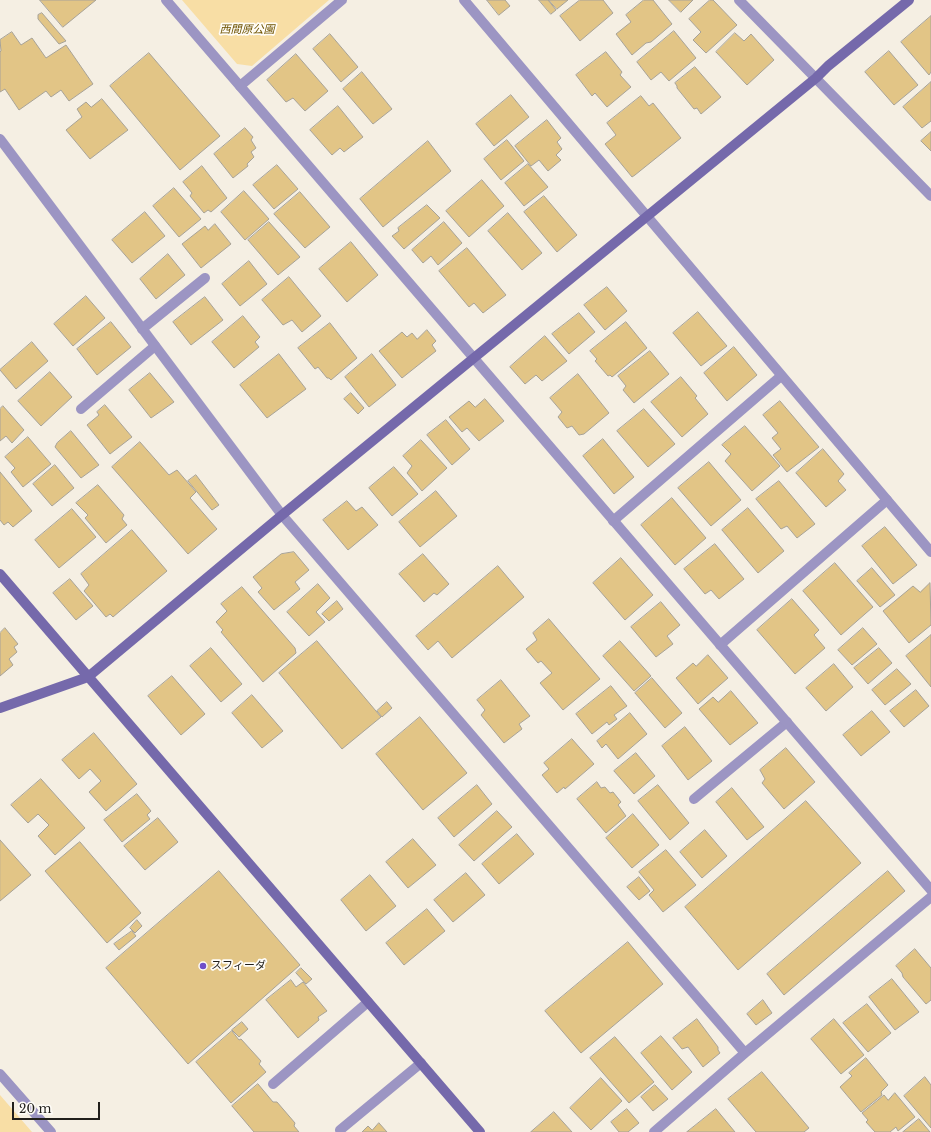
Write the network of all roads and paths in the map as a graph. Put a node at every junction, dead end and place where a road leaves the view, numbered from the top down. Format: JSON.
{"nodes":[{"id":1,"x":166,"y":0,"type":"edge"},
{"id":2,"x":342,"y":0,"type":"edge"},
{"id":3,"x":464,"y":0,"type":"edge"},
{"id":4,"x":739,"y":0,"type":"edge"},
{"id":5,"x":909,"y":0,"type":"edge"},
{"id":6,"x":816,"y":78,"type":"junction"},
{"id":7,"x":240,"y":86,"type":"junction"},
{"id":8,"x":0,"y":139,"type":"edge"},
{"id":9,"x":930,"y":194,"type":"edge"},
{"id":10,"x":647,"y":216,"type":"junction"},
{"id":11,"x":205,"y":278,"type":"dead end"},
{"id":12,"x":142,"y":329,"type":"junction"},
{"id":13,"x":155,"y":346,"type":"junction"},
{"id":14,"x":474,"y":359,"type":"junction"},
{"id":15,"x":781,"y":376,"type":"junction"},
{"id":16,"x":81,"y":409,"type":"dead end"},
{"id":17,"x":887,"y":500,"type":"junction"},
{"id":18,"x":282,"y":515,"type":"junction"},
{"id":19,"x":613,"y":521,"type":"junction"},
{"id":20,"x":931,"y":552,"type":"edge"},
{"id":21,"x":0,"y":574,"type":"edge"},
{"id":22,"x":720,"y":645,"type":"junction"},
{"id":23,"x":88,"y":677,"type":"junction"},
{"id":24,"x":0,"y":708,"type":"edge"},
{"id":25,"x":787,"y":722,"type":"junction"},
{"id":26,"x":694,"y":800,"type":"dead end"},
{"id":27,"x":931,"y":890,"type":"edge"},
{"id":28,"x":931,"y":897,"type":"edge"},
{"id":29,"x":368,"y":1002,"type":"junction"},
{"id":30,"x":745,"y":1053,"type":"junction"},
{"id":31,"x":421,"y":1063,"type":"junction"},
{"id":32,"x":0,"y":1074,"type":"edge"},
{"id":33,"x":274,"y":1084,"type":"dead end"},
{"id":34,"x":340,"y":1130,"type":"dead end"},
{"id":35,"x":50,"y":1132,"type":"edge"},
{"id":36,"x":480,"y":1132,"type":"edge"},
{"id":37,"x":654,"y":1132,"type":"edge"}],
"edges":[{"from":1,"to":7,"type":"street"},
{"from":2,"to":7,"type":"street"},
{"from":3,"to":10,"type":"street"},
{"from":4,"to":6,"type":"street"},
{"from":5,"to":6,"type":"street"},
{"from":6,"to":9,"type":"street"},
{"from":6,"to":10,"type":"street"},
{"from":7,"to":14,"type":"street"},
{"from":8,"to":12,"type":"street"},
{"from":10,"to":14,"type":"street"},
{"from":10,"to":15,"type":"street"},
{"from":11,"to":12,"type":"street"},
{"from":12,"to":13,"type":"street"},
{"from":13,"to":16,"type":"street"},
{"from":13,"to":18,"type":"street"},
{"from":14,"to":18,"type":"street"},
{"from":14,"to":19,"type":"street"},
{"from":15,"to":17,"type":"street"},
{"from":15,"to":19,"type":"street"},
{"from":17,"to":20,"type":"street"},
{"from":17,"to":22,"type":"street"},
{"from":18,"to":23,"type":"street"},
{"from":18,"to":30,"type":"street"},
{"from":19,"to":22,"type":"street"},
{"from":21,"to":23,"type":"street"},
{"from":22,"to":25,"type":"street"},
{"from":23,"to":24,"type":"street"},
{"from":23,"to":29,"type":"street"},
{"from":25,"to":26,"type":"street"},
{"from":25,"to":27,"type":"street"},
{"from":28,"to":30,"type":"street"},
{"from":29,"to":31,"type":"street"},
{"from":29,"to":33,"type":"street"},
{"from":30,"to":37,"type":"street"},
{"from":31,"to":34,"type":"street"},
{"from":31,"to":36,"type":"street"},
{"from":32,"to":35,"type":"street"}]}
